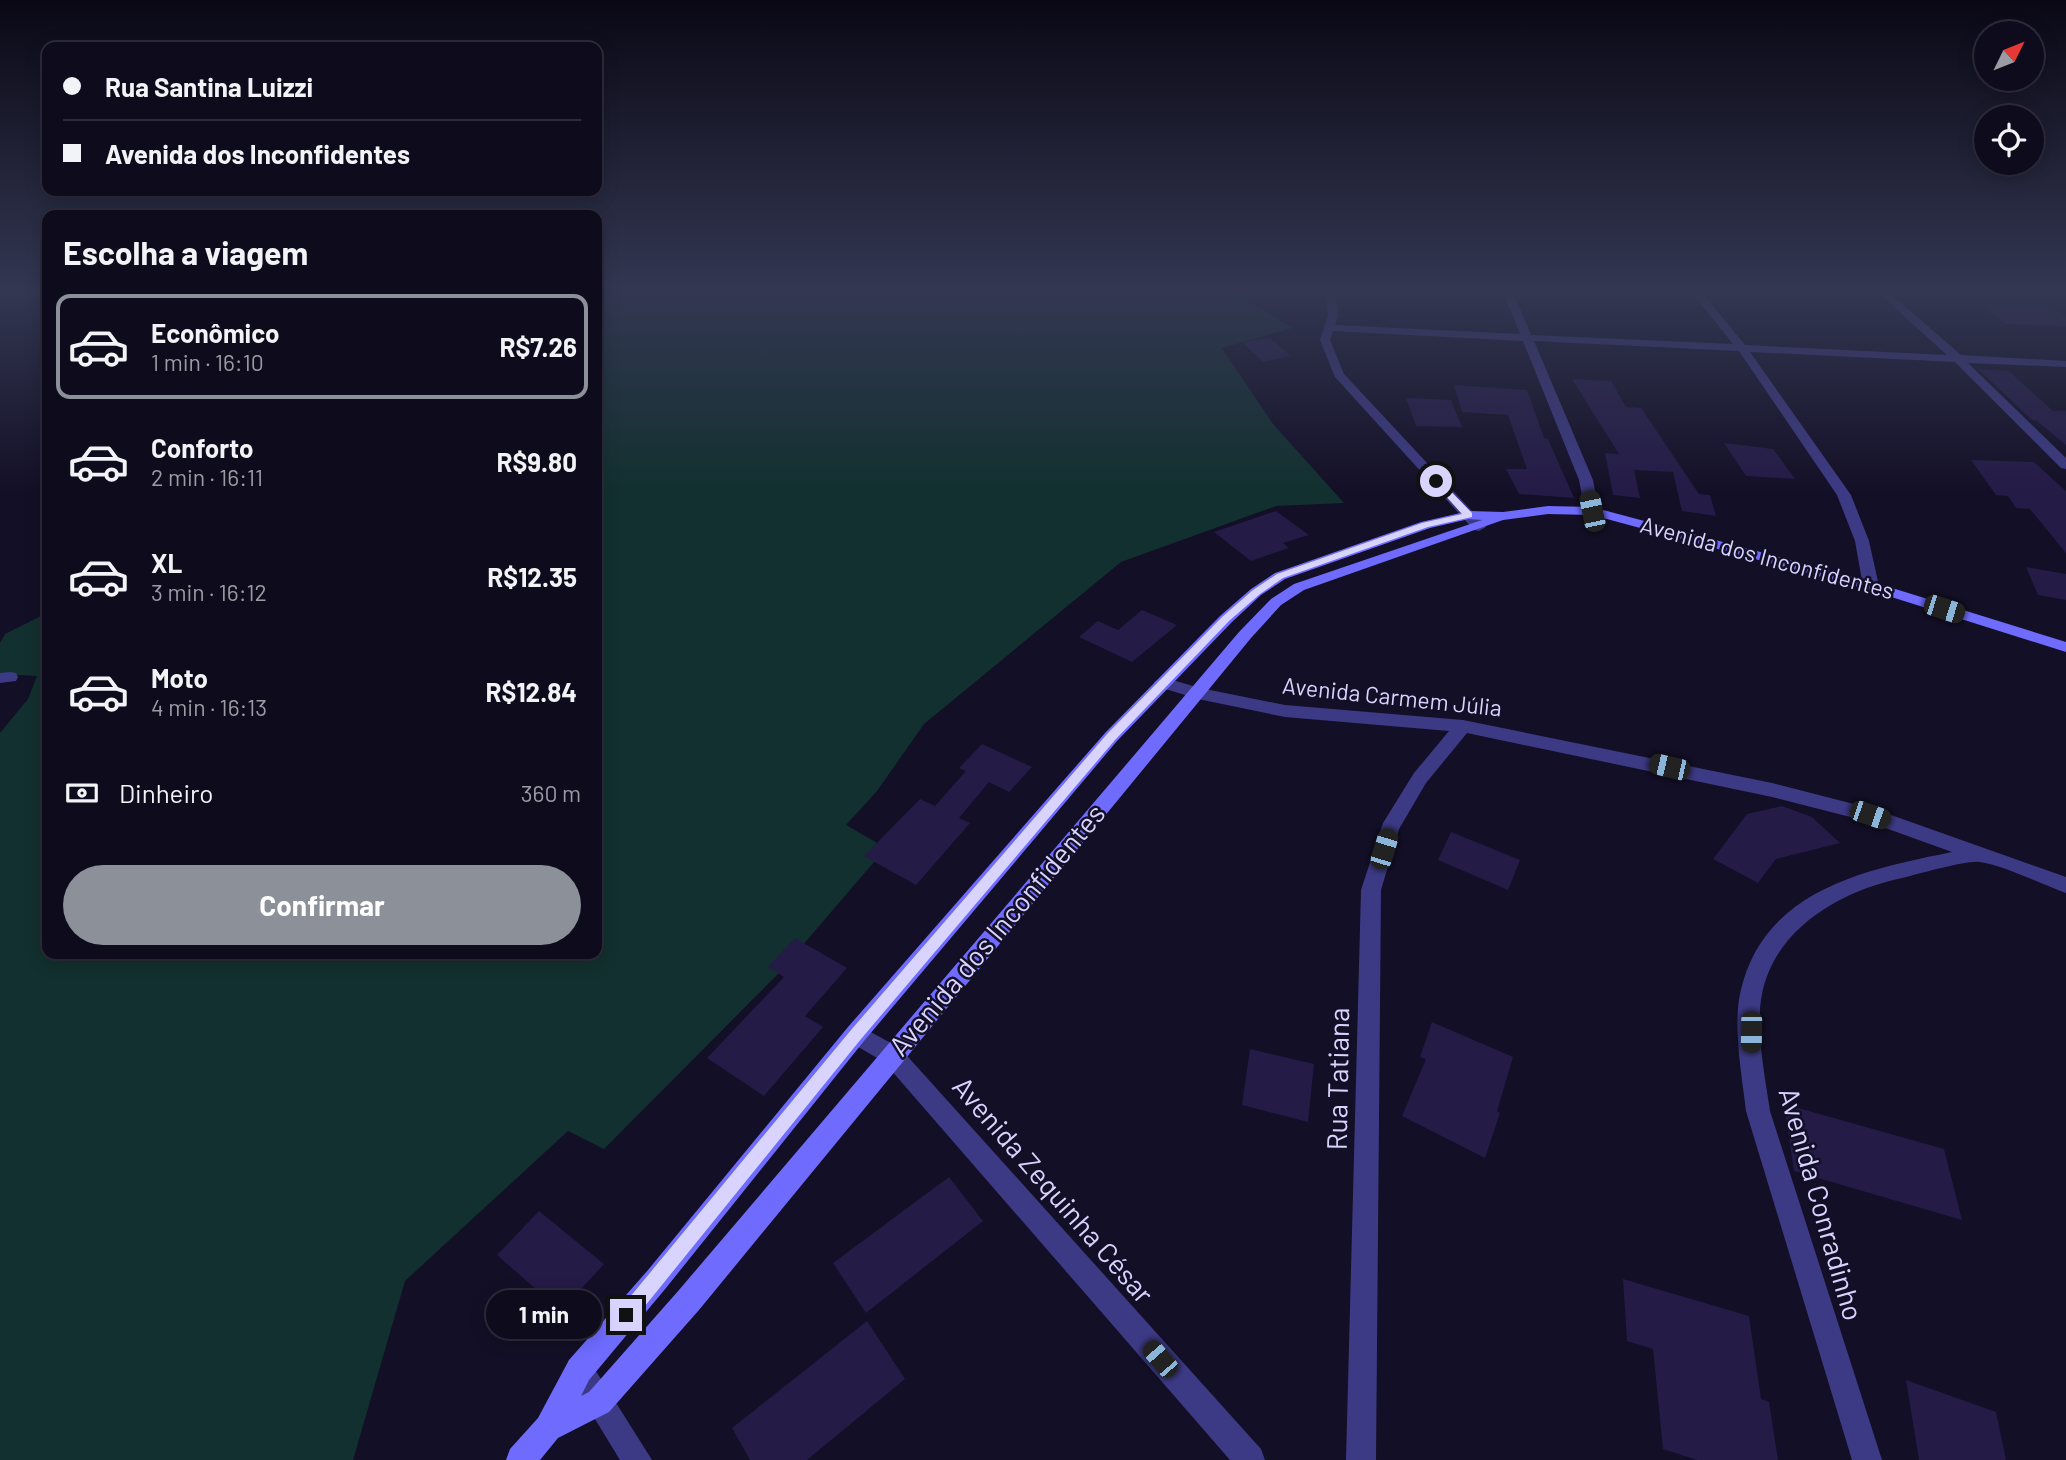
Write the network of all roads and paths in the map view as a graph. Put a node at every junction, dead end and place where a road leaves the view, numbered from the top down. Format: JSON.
{"nodes":[{"id":1,"x":1332,"y":357,"type":"edge"},
{"id":2,"x":1537,"y":357,"type":"edge"},
{"id":3,"x":1748,"y":357,"type":"edge"},
{"id":4,"x":1956,"y":357,"type":"edge"},
{"id":5,"x":1958,"y":357,"type":"edge"},
{"id":6,"x":2066,"y":364,"type":"edge"},
{"id":7,"x":2066,"y":465,"type":"edge"},
{"id":8,"x":1592,"y":511,"type":"junction"},
{"id":9,"x":1474,"y":521,"type":"junction"},
{"id":10,"x":1871,"y":586,"type":"junction"},
{"id":11,"x":2066,"y":647,"type":"edge"},
{"id":12,"x":1162,"y":682,"type":"junction"},
{"id":13,"x":1198,"y":693,"type":"junction"},
{"id":14,"x":1463,"y":726,"type":"junction"},
{"id":15,"x":1979,"y":854,"type":"junction"},
{"id":16,"x":2066,"y":885,"type":"edge"},
{"id":17,"x":856,"y":1034,"type":"junction"},
{"id":18,"x":892,"y":1055,"type":"junction"},
{"id":19,"x":579,"y":1370,"type":"junction"},
{"id":20,"x":600,"y":1402,"type":"junction"},
{"id":21,"x":548,"y":1428,"type":"junction"},
{"id":22,"x":521,"y":1460,"type":"edge"},
{"id":23,"x":637,"y":1460,"type":"edge"},
{"id":24,"x":1250,"y":1460,"type":"edge"},
{"id":25,"x":1361,"y":1460,"type":"edge"},
{"id":26,"x":1867,"y":1460,"type":"edge"}],
"edges":[{"from":1,"to":9,"type":"street"},
{"from":2,"to":8,"type":"street"},
{"from":3,"to":10,"type":"street"},
{"from":4,"to":7,"type":"street"},
{"from":5,"to":6,"type":"street"},
{"from":8,"to":9,"type":"street","name":"Avenida dos Inconfidentes"},
{"from":8,"to":10,"type":"street","name":"Avenida dos Inconfidentes"},
{"from":9,"to":12,"type":"street","name":"Avenida dos Inconfidentes"},
{"from":9,"to":13,"type":"street","name":"Avenida dos Inconfidentes"},
{"from":10,"to":11,"type":"street","name":"Avenida dos Inconfidentes"},
{"from":12,"to":13,"type":"street","name":"Avenida Carmem Júlia"},
{"from":12,"to":17,"type":"street","name":"Avenida dos Inconfidentes"},
{"from":13,"to":14,"type":"street","name":"Avenida Carmem Júlia"},
{"from":13,"to":18,"type":"street","name":"Avenida dos Inconfidentes"},
{"from":14,"to":15,"type":"street","name":"Avenida Carmem Júlia"},
{"from":14,"to":25,"type":"street","name":"Rua Tatiana"},
{"from":15,"to":16,"type":"street","name":"Avenida Carmem Júlia"},
{"from":15,"to":26,"type":"street","name":"Avenida Conradinho"},
{"from":17,"to":18,"type":"street","name":"Avenida Zequinha César"},
{"from":17,"to":19,"type":"street","name":"Avenida dos Inconfidentes"},
{"from":18,"to":20,"type":"street","name":"Avenida dos Inconfidentes"},
{"from":18,"to":24,"type":"street","name":"Avenida Zequinha César"},
{"from":19,"to":20,"type":"street"},
{"from":19,"to":21,"type":"street","name":"Avenida dos Inconfidentes"},
{"from":20,"to":21,"type":"street","name":"Avenida dos Inconfidentes"},
{"from":20,"to":23,"type":"street"},
{"from":21,"to":22,"type":"street","name":"Avenida dos Inconfidentes"}]}
